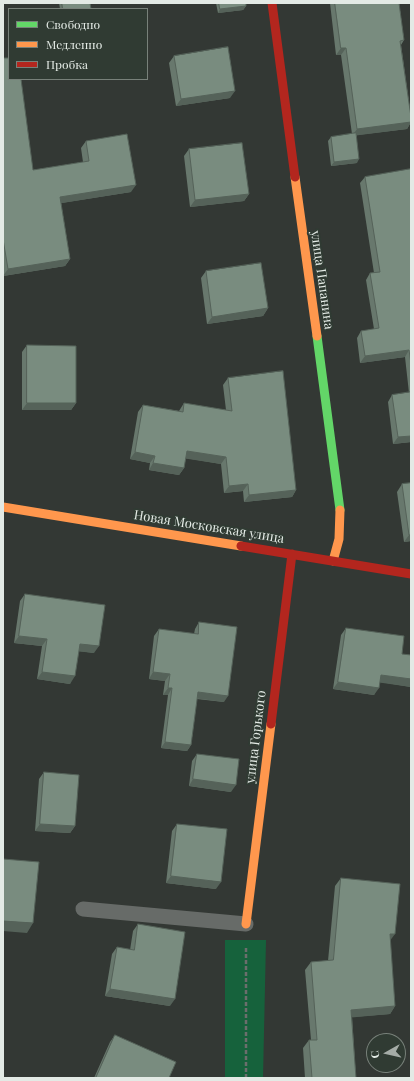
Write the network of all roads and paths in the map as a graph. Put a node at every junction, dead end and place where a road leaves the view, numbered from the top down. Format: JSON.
{"nodes":[{"id":1,"x":272,"y":3,"type":"edge"},
{"id":2,"x":3,"y":507,"type":"edge"},
{"id":3,"x":292,"y":554,"type":"junction"},
{"id":4,"x":333,"y":561,"type":"junction"},
{"id":5,"x":411,"y":574,"type":"edge"},
{"id":6,"x":83,"y":909,"type":"dead end"},
{"id":7,"x":246,"y":924,"type":"junction"},
{"id":8,"x":246,"y":1078,"type":"edge"}],
"edges":[{"from":1,"to":4,"type":"street","name":"улица Папанина"},
{"from":2,"to":3,"type":"street","name":"Новая Московская улица"},
{"from":3,"to":4,"type":"street","name":"Новая Московская улица"},
{"from":3,"to":7,"type":"street","name":"улица Горького"},
{"from":4,"to":5,"type":"street","name":"Новая Московская улица"},
{"from":6,"to":7,"type":"lane"},
{"from":7,"to":8,"type":"path"}]}
